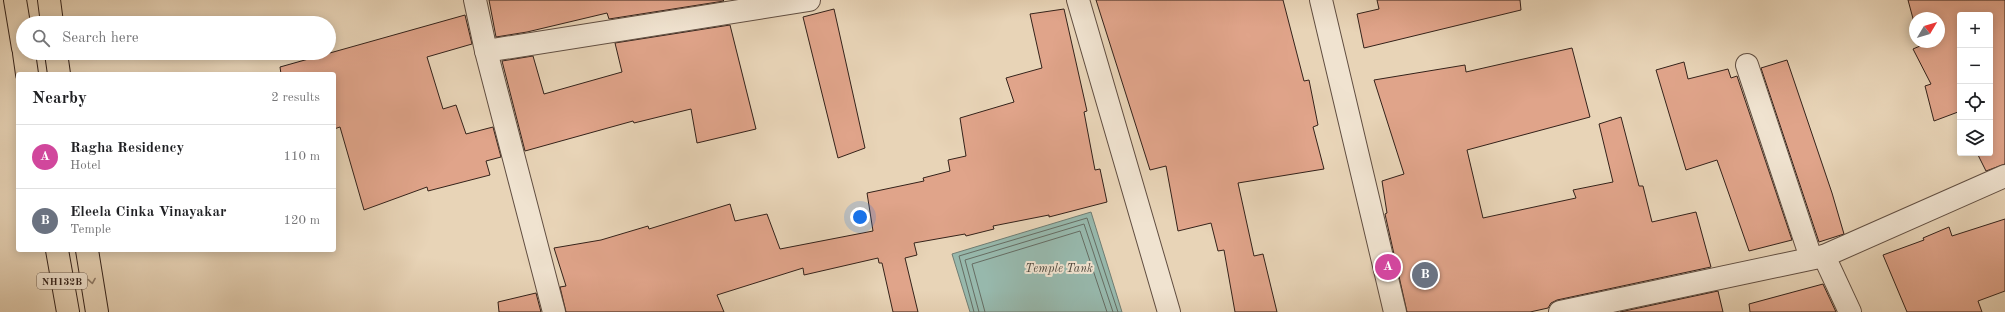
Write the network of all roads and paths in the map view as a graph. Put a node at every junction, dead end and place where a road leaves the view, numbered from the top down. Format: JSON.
{"nodes":[{"id":1,"x":15,"y":0,"type":"edge"},
{"id":2,"x":49,"y":0,"type":"edge"},
{"id":3,"x":475,"y":0,"type":"edge"},
{"id":4,"x":809,"y":0,"type":"edge"},
{"id":5,"x":1078,"y":0,"type":"edge"},
{"id":6,"x":1321,"y":0,"type":"edge"},
{"id":7,"x":18,"y":16,"type":"edge"},
{"id":8,"x":51,"y":16,"type":"edge"},
{"id":9,"x":486,"y":51,"type":"junction"},
{"id":10,"x":25,"y":60,"type":"edge"},
{"id":11,"x":57,"y":60,"type":"edge"},
{"id":12,"x":1747,"y":65,"type":"dead end"},
{"id":13,"x":27,"y":72,"type":"edge"},
{"id":14,"x":59,"y":72,"type":"edge"},
{"id":15,"x":2005,"y":176,"type":"edge"},
{"id":16,"x":57,"y":252,"type":"edge"},
{"id":17,"x":88,"y":252,"type":"edge"},
{"id":18,"x":1817,"y":257,"type":"junction"},
{"id":19,"x":68,"y":312,"type":"edge"},
{"id":20,"x":97,"y":312,"type":"edge"},
{"id":21,"x":554,"y":312,"type":"edge"},
{"id":22,"x":1169,"y":312,"type":"edge"},
{"id":23,"x":1396,"y":312,"type":"edge"},
{"id":24,"x":1560,"y":312,"type":"edge"},
{"id":25,"x":1850,"y":312,"type":"edge"}],
"edges":[{"from":1,"to":7,"type":"highway"},
{"from":2,"to":8,"type":"highway"},
{"from":3,"to":9,"type":"street"},
{"from":4,"to":9,"type":"street"},
{"from":5,"to":22,"type":"street"},
{"from":6,"to":23,"type":"street"},
{"from":9,"to":21,"type":"street"},
{"from":10,"to":13,"type":"highway"},
{"from":11,"to":14,"type":"highway"},
{"from":12,"to":18,"type":"street"},
{"from":15,"to":18,"type":"street"},
{"from":16,"to":19,"type":"highway","number":"NH132B"},
{"from":17,"to":20,"type":"highway","number":"NH132B","one_way":true},
{"from":18,"to":24,"type":"street"},
{"from":18,"to":25,"type":"street"}]}
